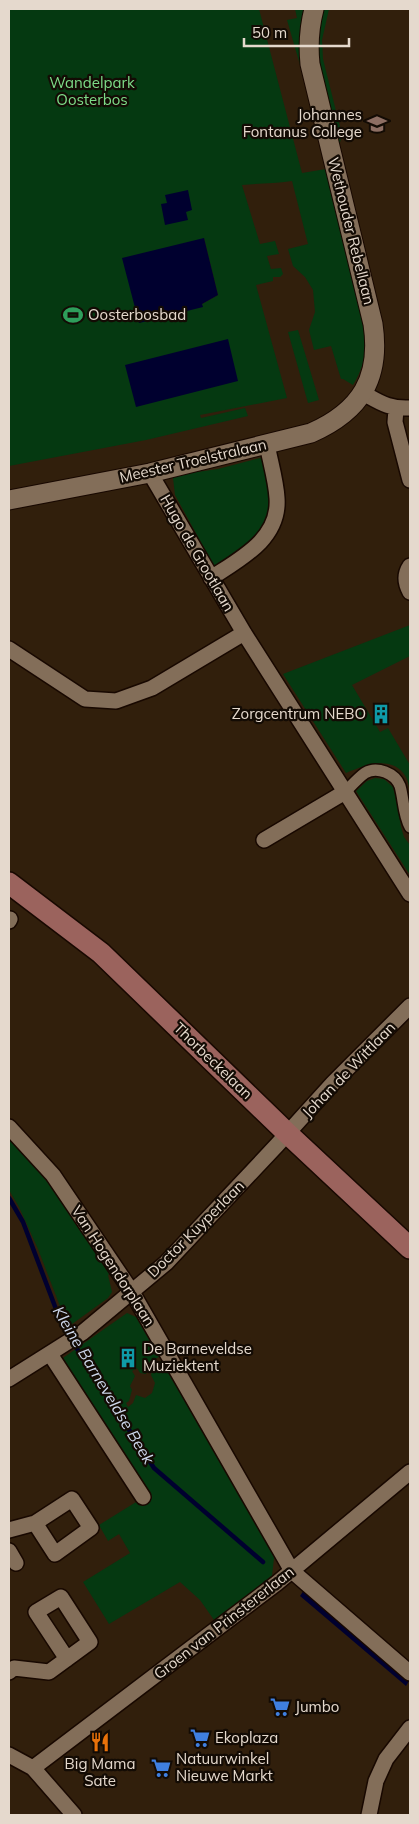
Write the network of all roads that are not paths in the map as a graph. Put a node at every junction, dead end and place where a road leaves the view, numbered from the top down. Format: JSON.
{"nodes":[{"id":1,"x":314,"y":9,"type":"edge"},
{"id":2,"x":363,"y":394,"type":"junction"},
{"id":3,"x":403,"y":408,"type":"edge"},
{"id":4,"x":267,"y":444,"type":"junction"},
{"id":5,"x":150,"y":473,"type":"junction"},
{"id":6,"x":410,"y":480,"type":"edge"},
{"id":7,"x":9,"y":500,"type":"edge"},
{"id":8,"x":410,"y":566,"type":"edge"},
{"id":9,"x":211,"y":578,"type":"junction"},
{"id":10,"x":410,"y":592,"type":"edge"},
{"id":11,"x":244,"y":633,"type":"junction"},
{"id":12,"x":9,"y":649,"type":"edge"},
{"id":13,"x":345,"y":792,"type":"junction"},
{"id":14,"x":410,"y":827,"type":"edge"},
{"id":15,"x":264,"y":840,"type":"dead end"},
{"id":16,"x":9,"y":883,"type":"edge"},
{"id":17,"x":410,"y":894,"type":"edge"},
{"id":18,"x":410,"y":1006,"type":"edge"},
{"id":19,"x":9,"y":1127,"type":"edge"},
{"id":20,"x":288,"y":1134,"type":"junction"},
{"id":21,"x":410,"y":1248,"type":"edge"},
{"id":22,"x":132,"y":1292,"type":"junction"},
{"id":23,"x":52,"y":1352,"type":"junction"},
{"id":24,"x":9,"y":1379,"type":"edge"},
{"id":25,"x":410,"y":1472,"type":"edge"},
{"id":26,"x":143,"y":1497,"type":"dead end"},
{"id":27,"x":35,"y":1523,"type":"dead end"},
{"id":28,"x":9,"y":1530,"type":"edge"},
{"id":29,"x":292,"y":1571,"type":"junction"},
{"id":30,"x":67,"y":1659,"type":"dead end"},
{"id":31,"x":9,"y":1672,"type":"edge"},
{"id":32,"x":410,"y":1673,"type":"edge"},
{"id":33,"x":410,"y":1728,"type":"edge"},
{"id":34,"x":9,"y":1755,"type":"edge"},
{"id":35,"x":33,"y":1768,"type":"junction"},
{"id":36,"x":74,"y":1815,"type":"edge"},
{"id":37,"x":369,"y":1815,"type":"edge"}],
"edges":[{"from":1,"to":2,"type":"street","name":"Wethouder Rebellaan"},
{"from":2,"to":3,"type":"street"},
{"from":2,"to":4,"type":"street","name":"Meester Troelstralaan"},
{"from":3,"to":6,"type":"street"},
{"from":4,"to":5,"type":"street","name":"Meester Troelstralaan"},
{"from":4,"to":9,"type":"street"},
{"from":5,"to":7,"type":"street","name":"Meester Troelstralaan"},
{"from":5,"to":9,"type":"street","name":"Hugo de Grootlaan"},
{"from":8,"to":10,"type":"street"},
{"from":9,"to":11,"type":"street","name":"Hugo de Grootlaan"},
{"from":11,"to":12,"type":"street"},
{"from":11,"to":13,"type":"street","name":"Hugo de Grootlaan"},
{"from":13,"to":14,"type":"street"},
{"from":13,"to":15,"type":"street"},
{"from":13,"to":17,"type":"street","name":"Hugo de Grootlaan"},
{"from":16,"to":20,"type":"main road","name":"Thorbeckelaan"},
{"from":18,"to":20,"type":"street","name":"Johan de Wittlaan"},
{"from":19,"to":22,"type":"street","name":"Van Hogendorplaan"},
{"from":20,"to":21,"type":"main road","name":"Thorbeckelaan"},
{"from":20,"to":22,"type":"street","name":"Doctor Kuyperlaan"},
{"from":22,"to":23,"type":"street","name":"Doctor Kuyperlaan"},
{"from":22,"to":29,"type":"street","name":"Van Hogendorplaan"},
{"from":23,"to":24,"type":"street","name":"Doctor Kuyperlaan"},
{"from":23,"to":26,"type":"street"},
{"from":25,"to":29,"type":"street","name":"Groen van Prinstererlaan"},
{"from":27,"to":28,"type":"street"},
{"from":29,"to":32,"type":"street","name":"Van Hogendorplaan"},
{"from":29,"to":35,"type":"street","name":"Groen van Prinstererlaan"},
{"from":30,"to":31,"type":"street"},
{"from":33,"to":37,"type":"street"},
{"from":34,"to":35,"type":"street"},
{"from":35,"to":36,"type":"street"}]}
